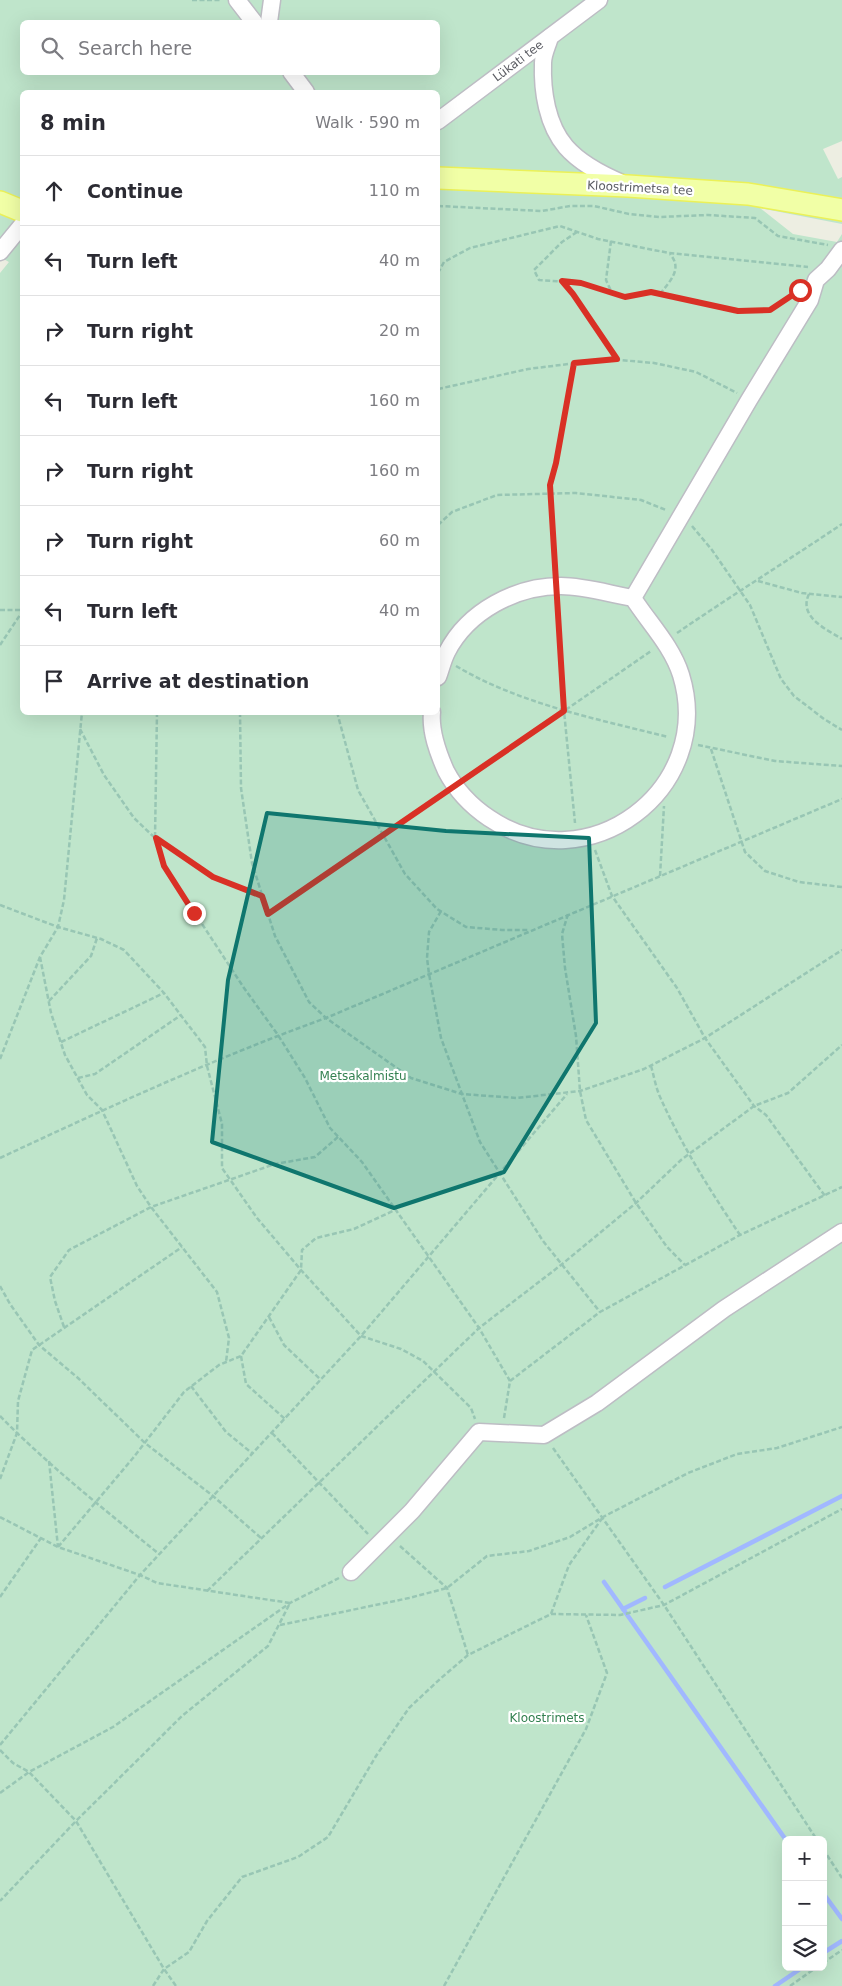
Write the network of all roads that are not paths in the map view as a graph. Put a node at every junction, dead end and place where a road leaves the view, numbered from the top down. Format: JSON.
{"nodes":[{"id":1,"x":237,"y":0,"type":"edge"},
{"id":2,"x":272,"y":0,"type":"edge"},
{"id":3,"x":599,"y":0,"type":"edge"},
{"id":4,"x":252,"y":20,"type":"edge"},
{"id":5,"x":269,"y":20,"type":"edge"},
{"id":6,"x":550,"y":36,"type":"junction"},
{"id":7,"x":293,"y":75,"type":"edge"},
{"id":8,"x":304,"y":90,"type":"edge"},
{"id":9,"x":440,"y":119,"type":"edge"},
{"id":10,"x":440,"y":178,"type":"edge"},
{"id":11,"x":628,"y":186,"type":"junction"},
{"id":12,"x":0,"y":202,"type":"edge"},
{"id":13,"x":20,"y":210,"type":"edge"},
{"id":14,"x":842,"y":210,"type":"edge"},
{"id":15,"x":20,"y":227,"type":"edge"},
{"id":16,"x":838,"y":248,"type":"edge"},
{"id":17,"x":0,"y":252,"type":"edge"},
{"id":18,"x":633,"y":598,"type":"junction"},
{"id":19,"x":440,"y":671,"type":"edge"},
{"id":20,"x":432,"y":715,"type":"edge"},
{"id":21,"x":842,"y":1232,"type":"edge"},
{"id":22,"x":351,"y":1572,"type":"road end"}],
"edges":[{"from":1,"to":4,"type":"street"},
{"from":2,"to":5,"type":"street"},
{"from":3,"to":6,"type":"street","name":"Lükati tee"},
{"from":6,"to":9,"type":"street","name":"Lükati tee"},
{"from":6,"to":11,"type":"street"},
{"from":7,"to":8,"type":"street"},
{"from":10,"to":11,"type":"main road","name":"Kloostrimetsa tee"},
{"from":11,"to":14,"type":"main road","name":"Kloostrimetsa tee"},
{"from":12,"to":13,"type":"main road"},
{"from":15,"to":17,"type":"street"},
{"from":16,"to":18,"type":"street"},
{"from":18,"to":19,"type":"street"},
{"from":18,"to":20,"type":"street"},
{"from":21,"to":22,"type":"street"}]}
